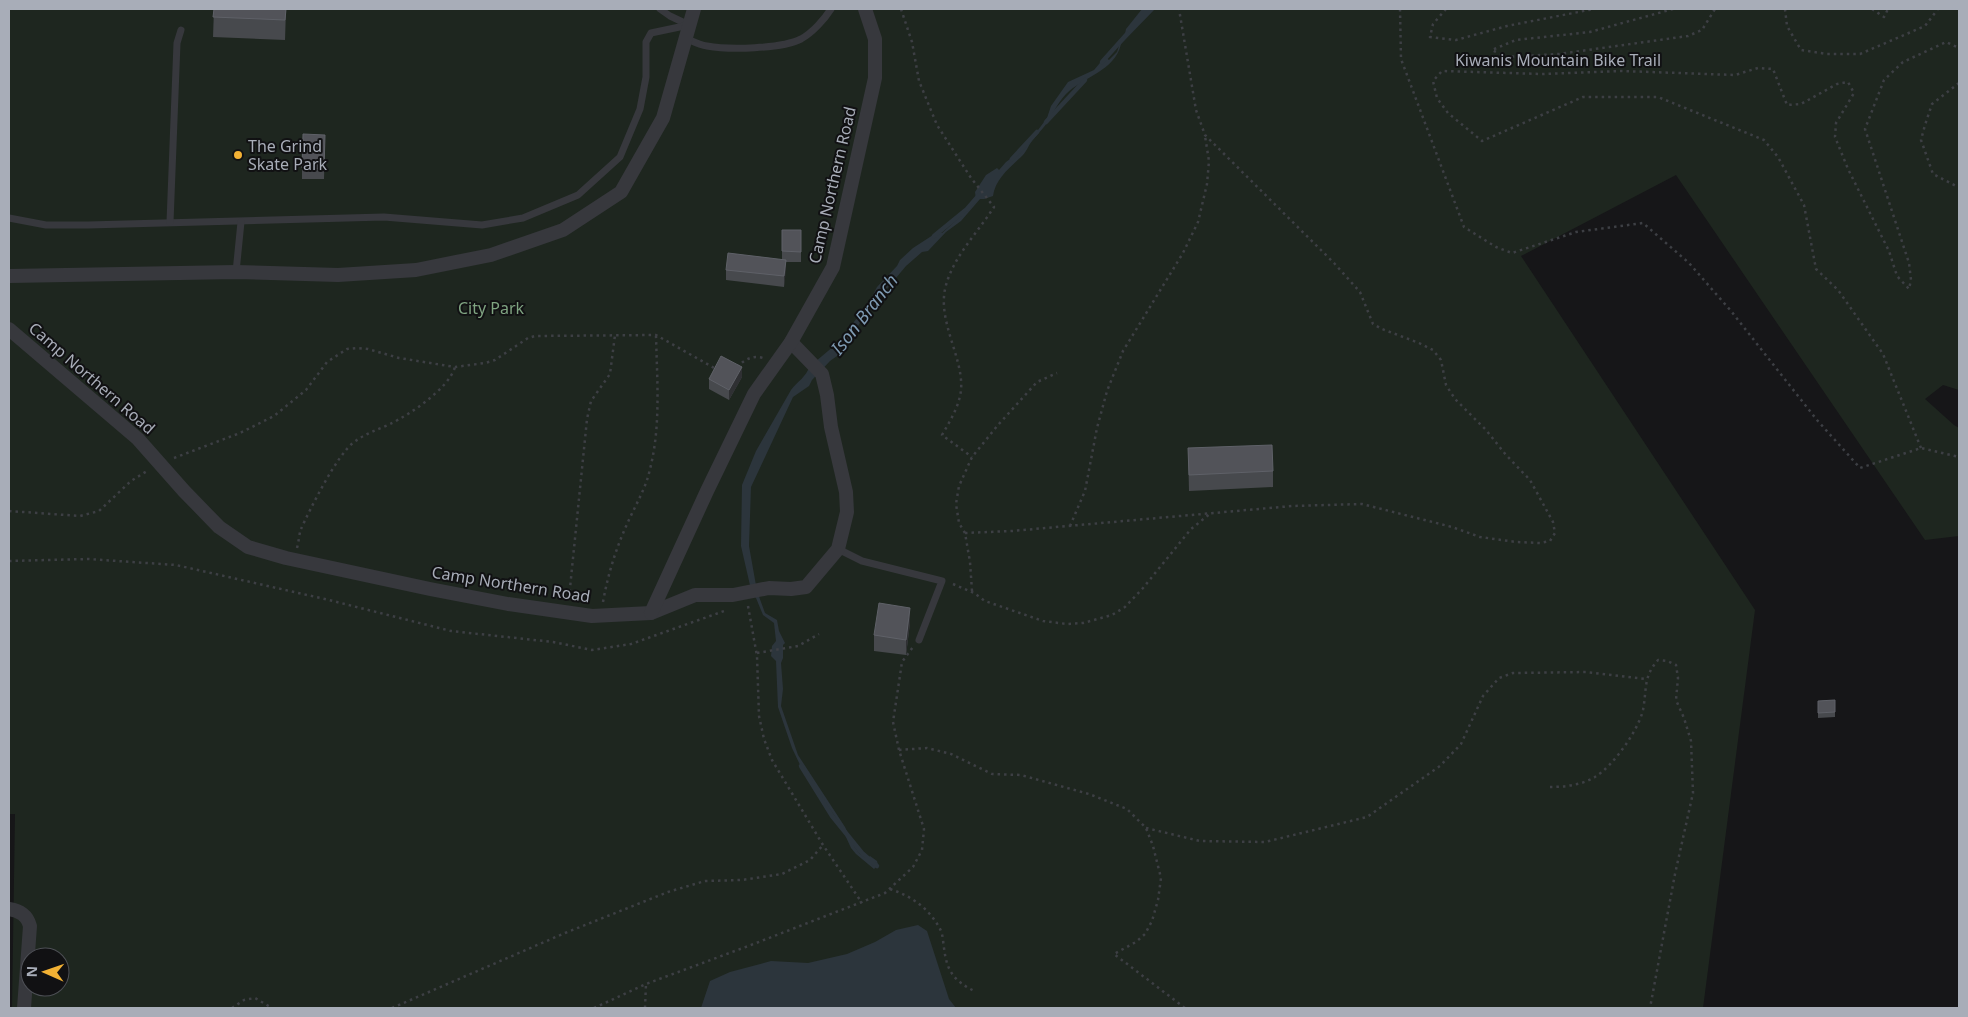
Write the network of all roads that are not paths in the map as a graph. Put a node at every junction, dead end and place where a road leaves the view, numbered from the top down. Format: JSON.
{"nodes":[{"id":1,"x":660,"y":9,"type":"edge"},
{"id":2,"x":694,"y":9,"type":"edge"},
{"id":3,"x":831,"y":9,"type":"edge"},
{"id":4,"x":865,"y":9,"type":"edge"},
{"id":5,"x":181,"y":30,"type":"dead end"},
{"id":6,"x":687,"y":31,"type":"junction"},
{"id":7,"x":9,"y":218,"type":"edge"},
{"id":8,"x":170,"y":222,"type":"junction"},
{"id":9,"x":241,"y":222,"type":"junction"},
{"id":10,"x":236,"y":272,"type":"junction"},
{"id":11,"x":9,"y":276,"type":"edge"},
{"id":12,"x":9,"y":329,"type":"edge"},
{"id":13,"x":791,"y":342,"type":"junction"},
{"id":14,"x":838,"y":548,"type":"junction"},
{"id":15,"x":651,"y":613,"type":"junction"},
{"id":16,"x":919,"y":640,"type":"road end"},
{"id":17,"x":9,"y":910,"type":"edge"},
{"id":18,"x":24,"y":1008,"type":"edge"}],
"edges":[{"from":1,"to":6,"type":"lane"},
{"from":2,"to":6,"type":"street"},
{"from":3,"to":6,"type":"lane"},
{"from":4,"to":13,"type":"street","name":"Camp Northern Road"},
{"from":5,"to":8,"type":"lane"},
{"from":6,"to":9,"type":"lane"},
{"from":6,"to":10,"type":"street"},
{"from":7,"to":8,"type":"lane"},
{"from":8,"to":9,"type":"lane"},
{"from":9,"to":10,"type":"lane"},
{"from":10,"to":11,"type":"street"},
{"from":12,"to":15,"type":"street","name":"Camp Northern Road"},
{"from":13,"to":14,"type":"street"},
{"from":13,"to":15,"type":"street","name":"Camp Northern Road"},
{"from":14,"to":15,"type":"street"},
{"from":14,"to":16,"type":"lane"},
{"from":17,"to":18,"type":"street"}]}
